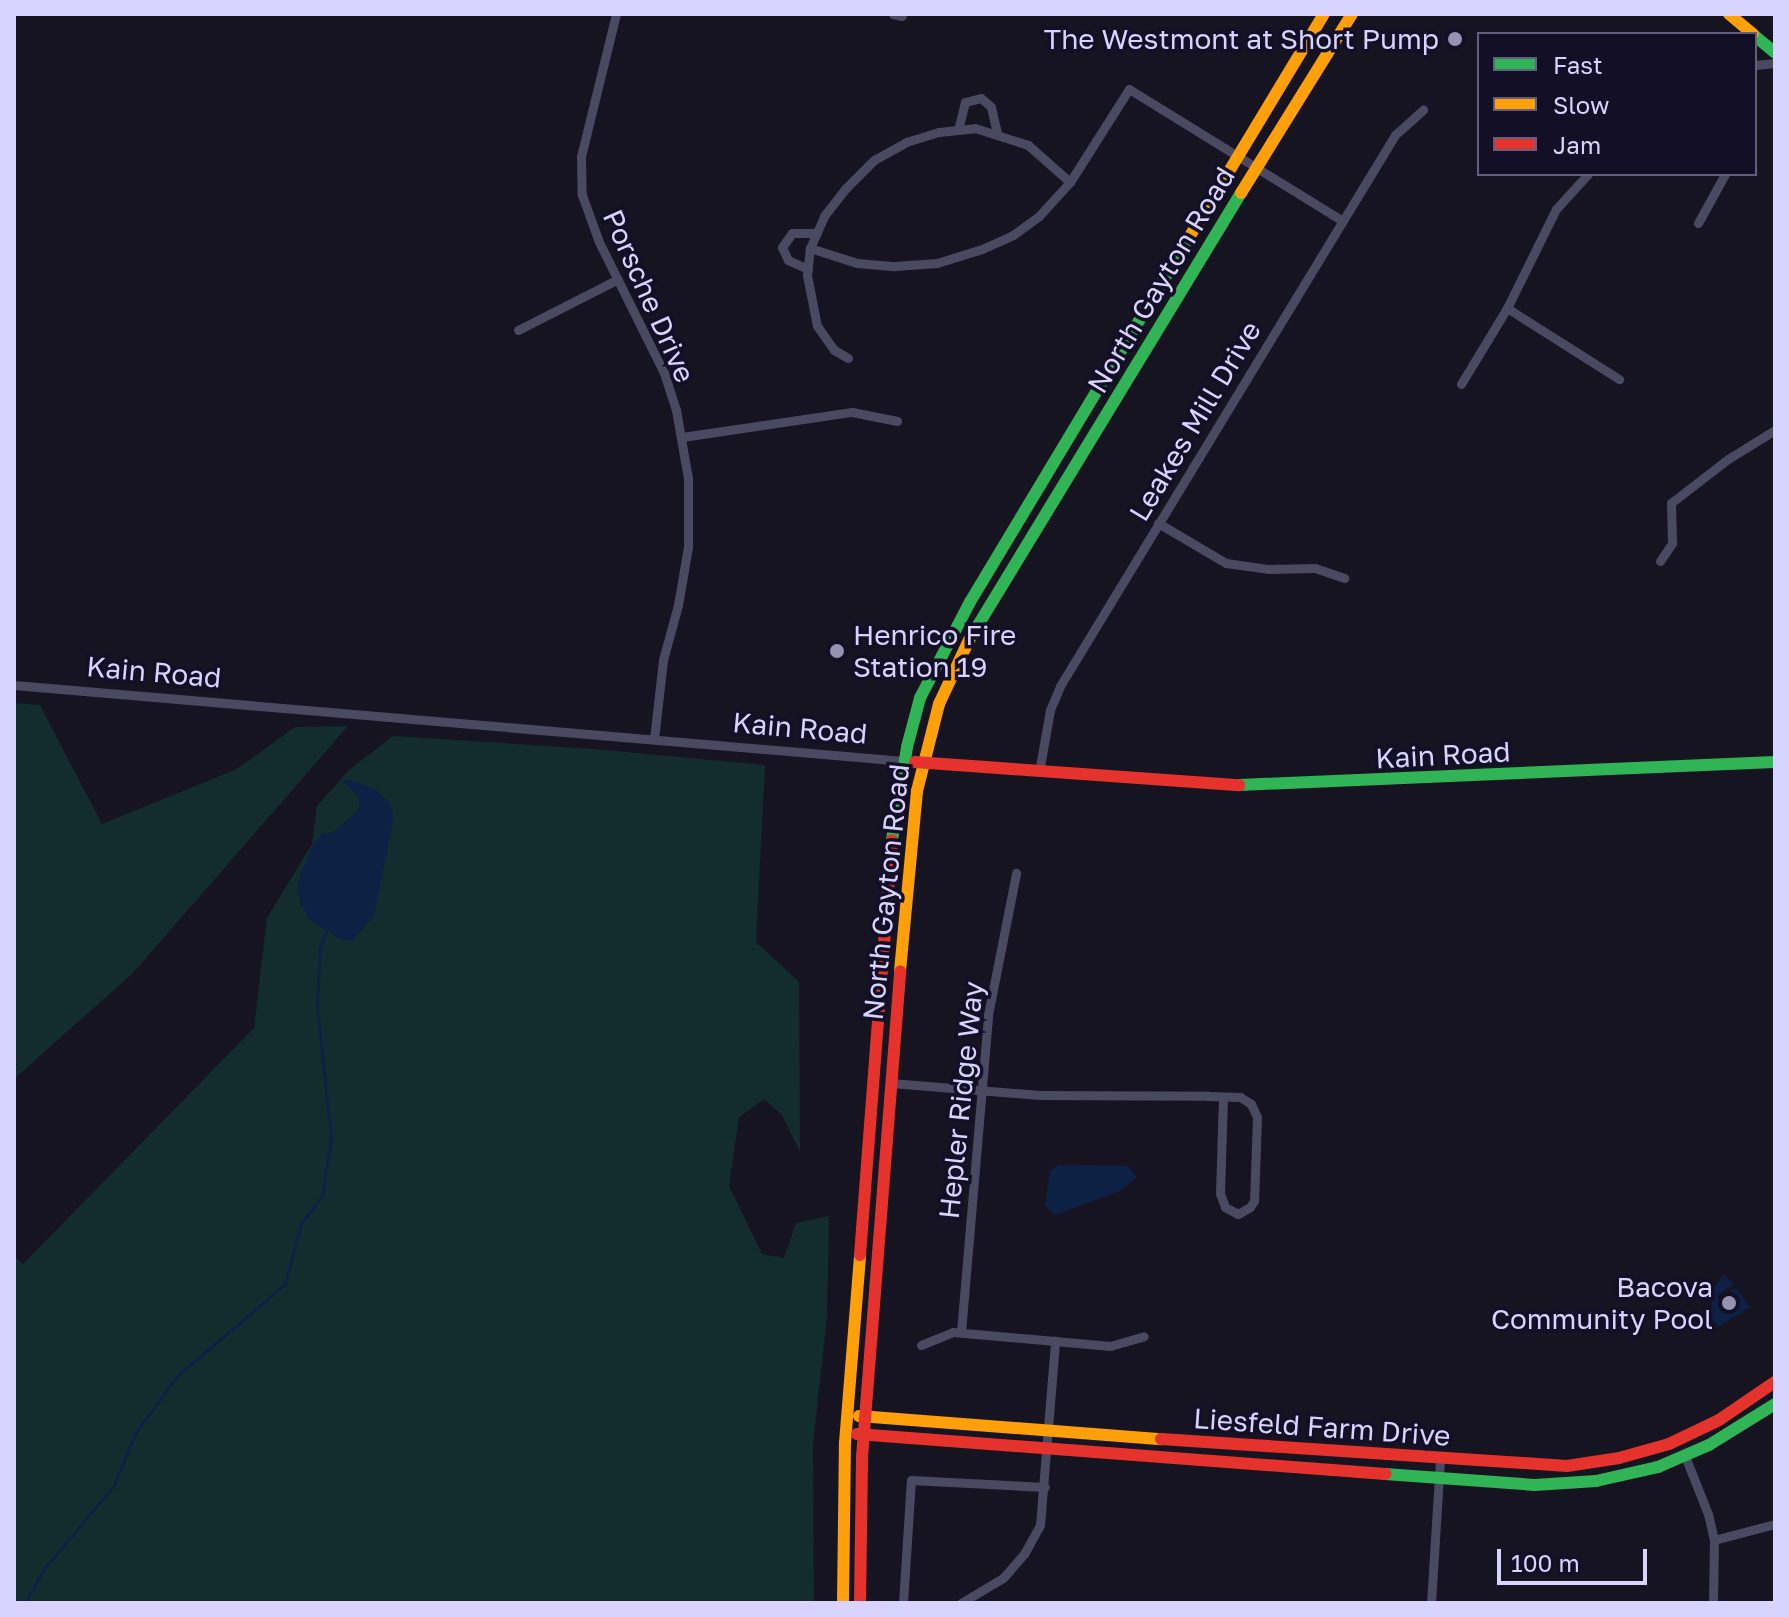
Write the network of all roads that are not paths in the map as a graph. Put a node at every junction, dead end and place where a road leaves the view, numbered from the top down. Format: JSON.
{"nodes":[{"id":1,"x":616,"y":14,"type":"edge"},
{"id":2,"x":1324,"y":14,"type":"edge"},
{"id":3,"x":1352,"y":14,"type":"edge"},
{"id":4,"x":1729,"y":14,"type":"edge"},
{"id":5,"x":1740,"y":28,"type":"edge"},
{"id":6,"x":1757,"y":38,"type":"edge"},
{"id":7,"x":1775,"y":53,"type":"edge"},
{"id":8,"x":1423,"y":110,"type":"dead end"},
{"id":9,"x":958,"y":130,"type":"junction"},
{"id":10,"x":997,"y":133,"type":"junction"},
{"id":11,"x":1238,"y":157,"type":"junction"},
{"id":12,"x":1256,"y":168,"type":"junction"},
{"id":13,"x":1586,"y":176,"type":"edge"},
{"id":14,"x":1724,"y":176,"type":"edge"},
{"id":15,"x":1070,"y":182,"type":"junction"},
{"id":16,"x":1343,"y":221,"type":"junction"},
{"id":17,"x":1698,"y":223,"type":"dead end"},
{"id":18,"x":817,"y":233,"type":"junction"},
{"id":19,"x":810,"y":248,"type":"junction"},
{"id":20,"x":808,"y":269,"type":"junction"},
{"id":21,"x":618,"y":279,"type":"junction"},
{"id":22,"x":1507,"y":308,"type":"junction"},
{"id":23,"x":518,"y":330,"type":"dead end"},
{"id":24,"x":848,"y":358,"type":"dead end"},
{"id":25,"x":1619,"y":379,"type":"dead end"},
{"id":26,"x":1461,"y":384,"type":"dead end"},
{"id":27,"x":897,"y":421,"type":"dead end"},
{"id":28,"x":1775,"y":430,"type":"edge"},
{"id":29,"x":682,"y":437,"type":"junction"},
{"id":30,"x":1158,"y":523,"type":"junction"},
{"id":31,"x":1660,"y":561,"type":"dead end"},
{"id":32,"x":1344,"y":578,"type":"dead end"},
{"id":33,"x":14,"y":685,"type":"edge"},
{"id":34,"x":654,"y":739,"type":"junction"},
{"id":35,"x":904,"y":761,"type":"junction"},
{"id":36,"x":923,"y":762,"type":"junction"},
{"id":37,"x":1775,"y":762,"type":"edge"},
{"id":38,"x":1039,"y":772,"type":"junction"},
{"id":39,"x":1016,"y":873,"type":"dead end"},
{"id":40,"x":891,"y":1083,"type":"junction"},
{"id":41,"x":982,"y":1090,"type":"junction"},
{"id":42,"x":1223,"y":1097,"type":"junction"},
{"id":43,"x":961,"y":1332,"type":"junction"},
{"id":44,"x":1144,"y":1336,"type":"dead end"},
{"id":45,"x":1055,"y":1341,"type":"junction"},
{"id":46,"x":921,"y":1345,"type":"dead end"},
{"id":47,"x":1775,"y":1382,"type":"edge"},
{"id":48,"x":1775,"y":1404,"type":"edge"},
{"id":49,"x":848,"y":1415,"type":"junction"},
{"id":50,"x":865,"y":1416,"type":"junction"},
{"id":51,"x":1049,"y":1430,"type":"junction"},
{"id":52,"x":846,"y":1433,"type":"junction"},
{"id":53,"x":864,"y":1435,"type":"junction"},
{"id":54,"x":1048,"y":1449,"type":"junction"},
{"id":55,"x":1685,"y":1456,"type":"junction"},
{"id":56,"x":1440,"y":1460,"type":"junction"},
{"id":57,"x":1439,"y":1478,"type":"junction"},
{"id":58,"x":1045,"y":1487,"type":"junction"},
{"id":59,"x":1775,"y":1524,"type":"edge"},
{"id":60,"x":1714,"y":1540,"type":"junction"},
{"id":61,"x":843,"y":1603,"type":"edge"},
{"id":62,"x":860,"y":1603,"type":"edge"},
{"id":63,"x":903,"y":1603,"type":"edge"},
{"id":64,"x":961,"y":1603,"type":"edge"},
{"id":65,"x":1431,"y":1603,"type":"edge"},
{"id":66,"x":1713,"y":1603,"type":"edge"}],
"edges":[{"from":1,"to":21,"type":"street","name":"Porsche Drive"},
{"from":2,"to":11,"type":"main road","name":"North Gayton Road"},
{"from":3,"to":12,"type":"main road","name":"North Gayton Road"},
{"from":4,"to":5,"type":"main road"},
{"from":6,"to":7,"type":"main road"},
{"from":8,"to":16,"type":"street","name":"Leakes Mill Drive"},
{"from":9,"to":10,"type":"street"},
{"from":9,"to":10,"type":"street"},
{"from":9,"to":18,"type":"street"},
{"from":10,"to":15,"type":"street"},
{"from":11,"to":12,"type":"street"},
{"from":11,"to":15,"type":"street"},
{"from":11,"to":35,"type":"main road","name":"North Gayton Road"},
{"from":12,"to":16,"type":"street"},
{"from":12,"to":36,"type":"main road","name":"North Gayton Road"},
{"from":13,"to":22,"type":"street"},
{"from":14,"to":17,"type":"street"},
{"from":15,"to":19,"type":"street"},
{"from":16,"to":30,"type":"street","name":"Leakes Mill Drive"},
{"from":18,"to":19,"type":"street"},
{"from":18,"to":20,"type":"street"},
{"from":19,"to":20,"type":"street"},
{"from":20,"to":24,"type":"street"},
{"from":21,"to":23,"type":"street"},
{"from":21,"to":29,"type":"street","name":"Porsche Drive"},
{"from":22,"to":25,"type":"street"},
{"from":22,"to":26,"type":"street"},
{"from":27,"to":29,"type":"street"},
{"from":28,"to":31,"type":"street"},
{"from":29,"to":34,"type":"street","name":"Porsche Drive"},
{"from":30,"to":32,"type":"street"},
{"from":30,"to":38,"type":"street","name":"Leakes Mill Drive"},
{"from":33,"to":34,"type":"street","name":"Kain Road"},
{"from":34,"to":35,"type":"street","name":"Kain Road"},
{"from":35,"to":36,"type":"main road","name":"Kain Road"},
{"from":35,"to":49,"type":"main road","name":"North Gayton Road"},
{"from":36,"to":38,"type":"main road","name":"Kain Road"},
{"from":36,"to":40,"type":"main road","name":"North Gayton Road"},
{"from":37,"to":38,"type":"main road","name":"Kain Road"},
{"from":39,"to":41,"type":"street","name":"Hepler Ridge Way"},
{"from":40,"to":41,"type":"street"},
{"from":40,"to":50,"type":"main road","name":"North Gayton Road"},
{"from":41,"to":42,"type":"street"},
{"from":41,"to":43,"type":"street","name":"Hepler Ridge Way"},
{"from":42,"to":42,"type":"street"},
{"from":43,"to":45,"type":"street"},
{"from":43,"to":46,"type":"street"},
{"from":44,"to":45,"type":"street"},
{"from":45,"to":51,"type":"street"},
{"from":47,"to":56,"type":"main road","name":"Liesfeld Farm Drive"},
{"from":48,"to":55,"type":"main road","name":"Liesfeld Farm Drive"},
{"from":49,"to":50,"type":"main road","name":"Liesfeld Farm Drive"},
{"from":49,"to":52,"type":"main road","name":"North Gayton Road"},
{"from":50,"to":51,"type":"main road","name":"Liesfeld Farm Drive"},
{"from":50,"to":53,"type":"main road","name":"North Gayton Road"},
{"from":51,"to":54,"type":"street"},
{"from":51,"to":56,"type":"main road","name":"Liesfeld Farm Drive"},
{"from":52,"to":53,"type":"main road","name":"Liesfeld Farm Drive"},
{"from":52,"to":61,"type":"main road","name":"North Gayton Road"},
{"from":53,"to":54,"type":"main road","name":"Liesfeld Farm Drive"},
{"from":53,"to":62,"type":"main road","name":"North Gayton Road"},
{"from":54,"to":57,"type":"main road","name":"Liesfeld Farm Drive"},
{"from":54,"to":58,"type":"street"},
{"from":55,"to":57,"type":"main road","name":"Liesfeld Farm Drive"},
{"from":55,"to":60,"type":"street"},
{"from":56,"to":57,"type":"street"},
{"from":57,"to":65,"type":"street"},
{"from":58,"to":63,"type":"street"},
{"from":58,"to":64,"type":"street"},
{"from":59,"to":60,"type":"street"},
{"from":60,"to":66,"type":"street"}]}
